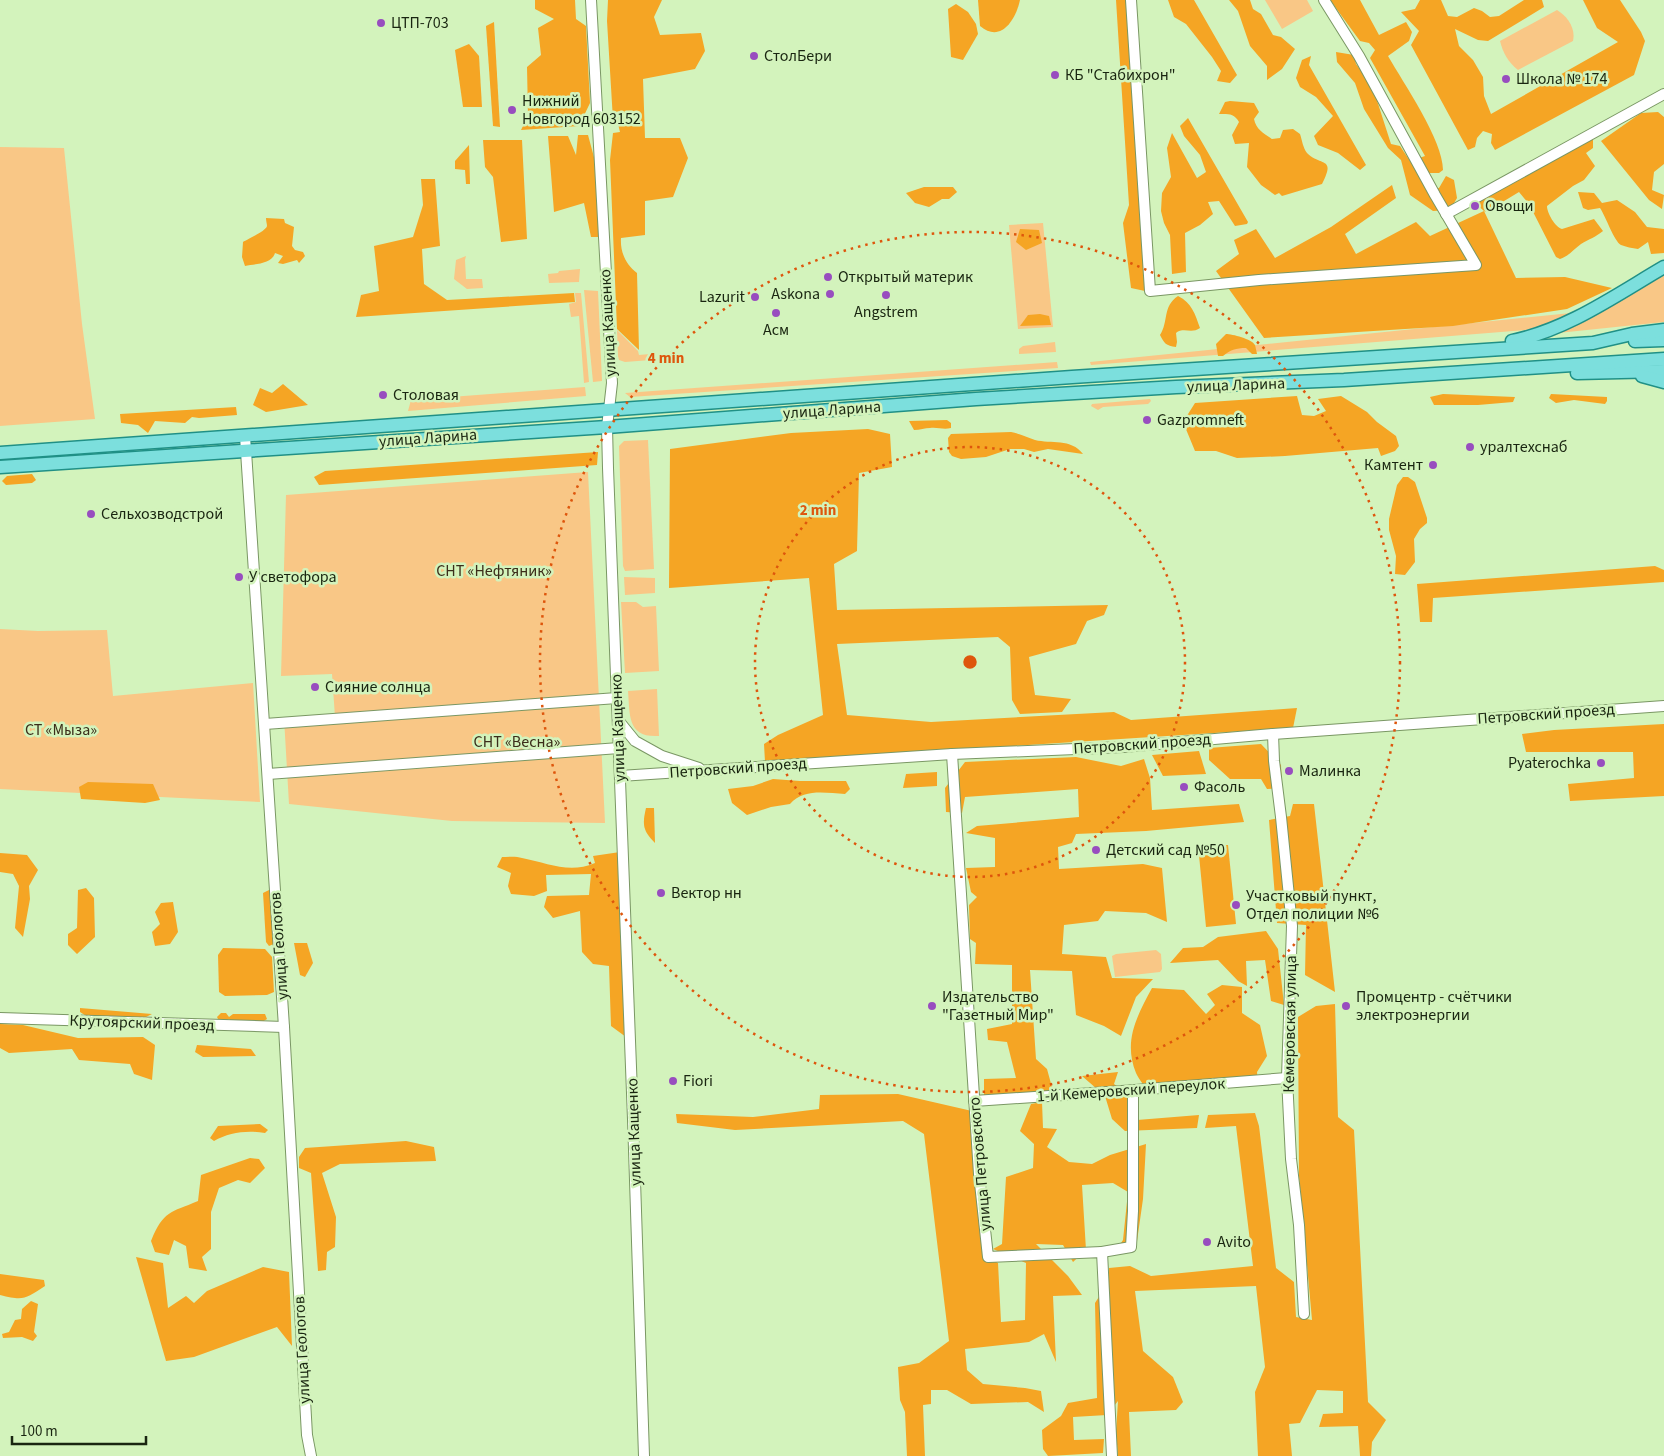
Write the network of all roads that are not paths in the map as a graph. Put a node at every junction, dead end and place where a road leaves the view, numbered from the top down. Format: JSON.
{"nodes":[{"id":1,"x":591,"y":0,"type":"edge"},
{"id":2,"x":1131,"y":0,"type":"edge"},
{"id":3,"x":1324,"y":0,"type":"edge"},
{"id":4,"x":1664,"y":94,"type":"edge"},
{"id":5,"x":1446,"y":214,"type":"junction"},
{"id":6,"x":1664,"y":266,"type":"edge"},
{"id":7,"x":1664,"y":330,"type":"edge"},
{"id":8,"x":1664,"y":340,"type":"edge"},
{"id":9,"x":1593,"y":342,"type":"junction"},
{"id":10,"x":1461,"y":351,"type":"junction"},
{"id":11,"x":1664,"y":359,"type":"edge"},
{"id":12,"x":1664,"y":371,"type":"edge"},
{"id":13,"x":1475,"y":372,"type":"junction"},
{"id":14,"x":1620,"y":372,"type":"junction"},
{"id":15,"x":1664,"y":382,"type":"edge"},
{"id":16,"x":608,"y":411,"type":"junction"},
{"id":17,"x":607,"y":427,"type":"junction"},
{"id":18,"x":245,"y":436,"type":"junction"},
{"id":19,"x":246,"y":450,"type":"junction"},
{"id":20,"x":0,"y":453,"type":"edge"},
{"id":21,"x":0,"y":467,"type":"edge"},
{"id":22,"x":617,"y":698,"type":"junction"},
{"id":23,"x":1664,"y":706,"type":"edge"},
{"id":24,"x":618,"y":720,"type":"junction"},
{"id":25,"x":265,"y":724,"type":"junction"},
{"id":26,"x":1273,"y":734,"type":"junction"},
{"id":27,"x":619,"y":748,"type":"junction"},
{"id":28,"x":952,"y":754,"type":"junction"},
{"id":29,"x":705,"y":770,"type":"junction"},
{"id":30,"x":268,"y":774,"type":"junction"},
{"id":31,"x":620,"y":776,"type":"junction"},
{"id":32,"x":0,"y":1018,"type":"edge"},
{"id":33,"x":284,"y":1027,"type":"junction"},
{"id":34,"x":1287,"y":1078,"type":"junction"},
{"id":35,"x":1133,"y":1090,"type":"junction"},
{"id":36,"x":974,"y":1100,"type":"junction"},
{"id":37,"x":1102,"y":1252,"type":"junction"},
{"id":38,"x":1304,"y":1314,"type":"dead end"},
{"id":39,"x":311,"y":1456,"type":"edge"},
{"id":40,"x":644,"y":1456,"type":"edge"},
{"id":41,"x":1112,"y":1456,"type":"edge"}],
"edges":[{"from":1,"to":16,"type":"street","name":"улица Кащенко"},
{"from":2,"to":5,"type":"street"},
{"from":3,"to":5,"type":"street"},
{"from":4,"to":5,"type":"street"},
{"from":6,"to":10,"type":"main road"},
{"from":7,"to":9,"type":"main road"},
{"from":8,"to":9,"type":"main road"},
{"from":9,"to":10,"type":"main road"},
{"from":10,"to":16,"type":"main road","name":"улица Ларина"},
{"from":11,"to":13,"type":"main road","name":"улица Ларина"},
{"from":12,"to":14,"type":"main road"},
{"from":13,"to":14,"type":"main road"},
{"from":13,"to":17,"type":"main road","name":"улица Ларина"},
{"from":14,"to":15,"type":"main road"},
{"from":16,"to":17,"type":"street","name":"улица Кащенко"},
{"from":16,"to":18,"type":"main road","name":"улица Ларина"},
{"from":17,"to":19,"type":"main road","name":"улица Ларина"},
{"from":17,"to":22,"type":"street","name":"улица Кащенко"},
{"from":18,"to":19,"type":"street","name":"улица Геологов"},
{"from":18,"to":20,"type":"main road","name":"улица Ларина"},
{"from":19,"to":21,"type":"main road","name":"улица Ларина"},
{"from":19,"to":25,"type":"street","name":"улица Геологов"},
{"from":22,"to":24,"type":"street","name":"улица Кащенко"},
{"from":22,"to":25,"type":"street"},
{"from":23,"to":26,"type":"street","name":"Петровский проезд"},
{"from":24,"to":27,"type":"street","name":"улица Кащенко"},
{"from":24,"to":29,"type":"street"},
{"from":25,"to":30,"type":"street","name":"улица Геологов"},
{"from":26,"to":28,"type":"street","name":"Петровский проезд"},
{"from":26,"to":34,"type":"street","name":"Кемеровская улица"},
{"from":27,"to":30,"type":"street"},
{"from":27,"to":31,"type":"street","name":"улица Кащенко"},
{"from":28,"to":29,"type":"street","name":"Петровский проезд"},
{"from":28,"to":36,"type":"street","name":"улица Петровского"},
{"from":29,"to":31,"type":"street","name":"Петровский проезд"},
{"from":30,"to":33,"type":"street","name":"улица Геологов"},
{"from":31,"to":40,"type":"street","name":"улица Кащенко"},
{"from":32,"to":33,"type":"street","name":"Крутоярский проезд"},
{"from":33,"to":39,"type":"street","name":"улица Геологов"},
{"from":34,"to":35,"type":"street","name":"1-й Кемеровский переулок"},
{"from":34,"to":38,"type":"street","name":"Кемеровская улица"},
{"from":35,"to":36,"type":"street","name":"1-й Кемеровский переулок"},
{"from":35,"to":37,"type":"street"},
{"from":36,"to":37,"type":"street","name":"улица Петровского"},
{"from":37,"to":41,"type":"street"}]}
